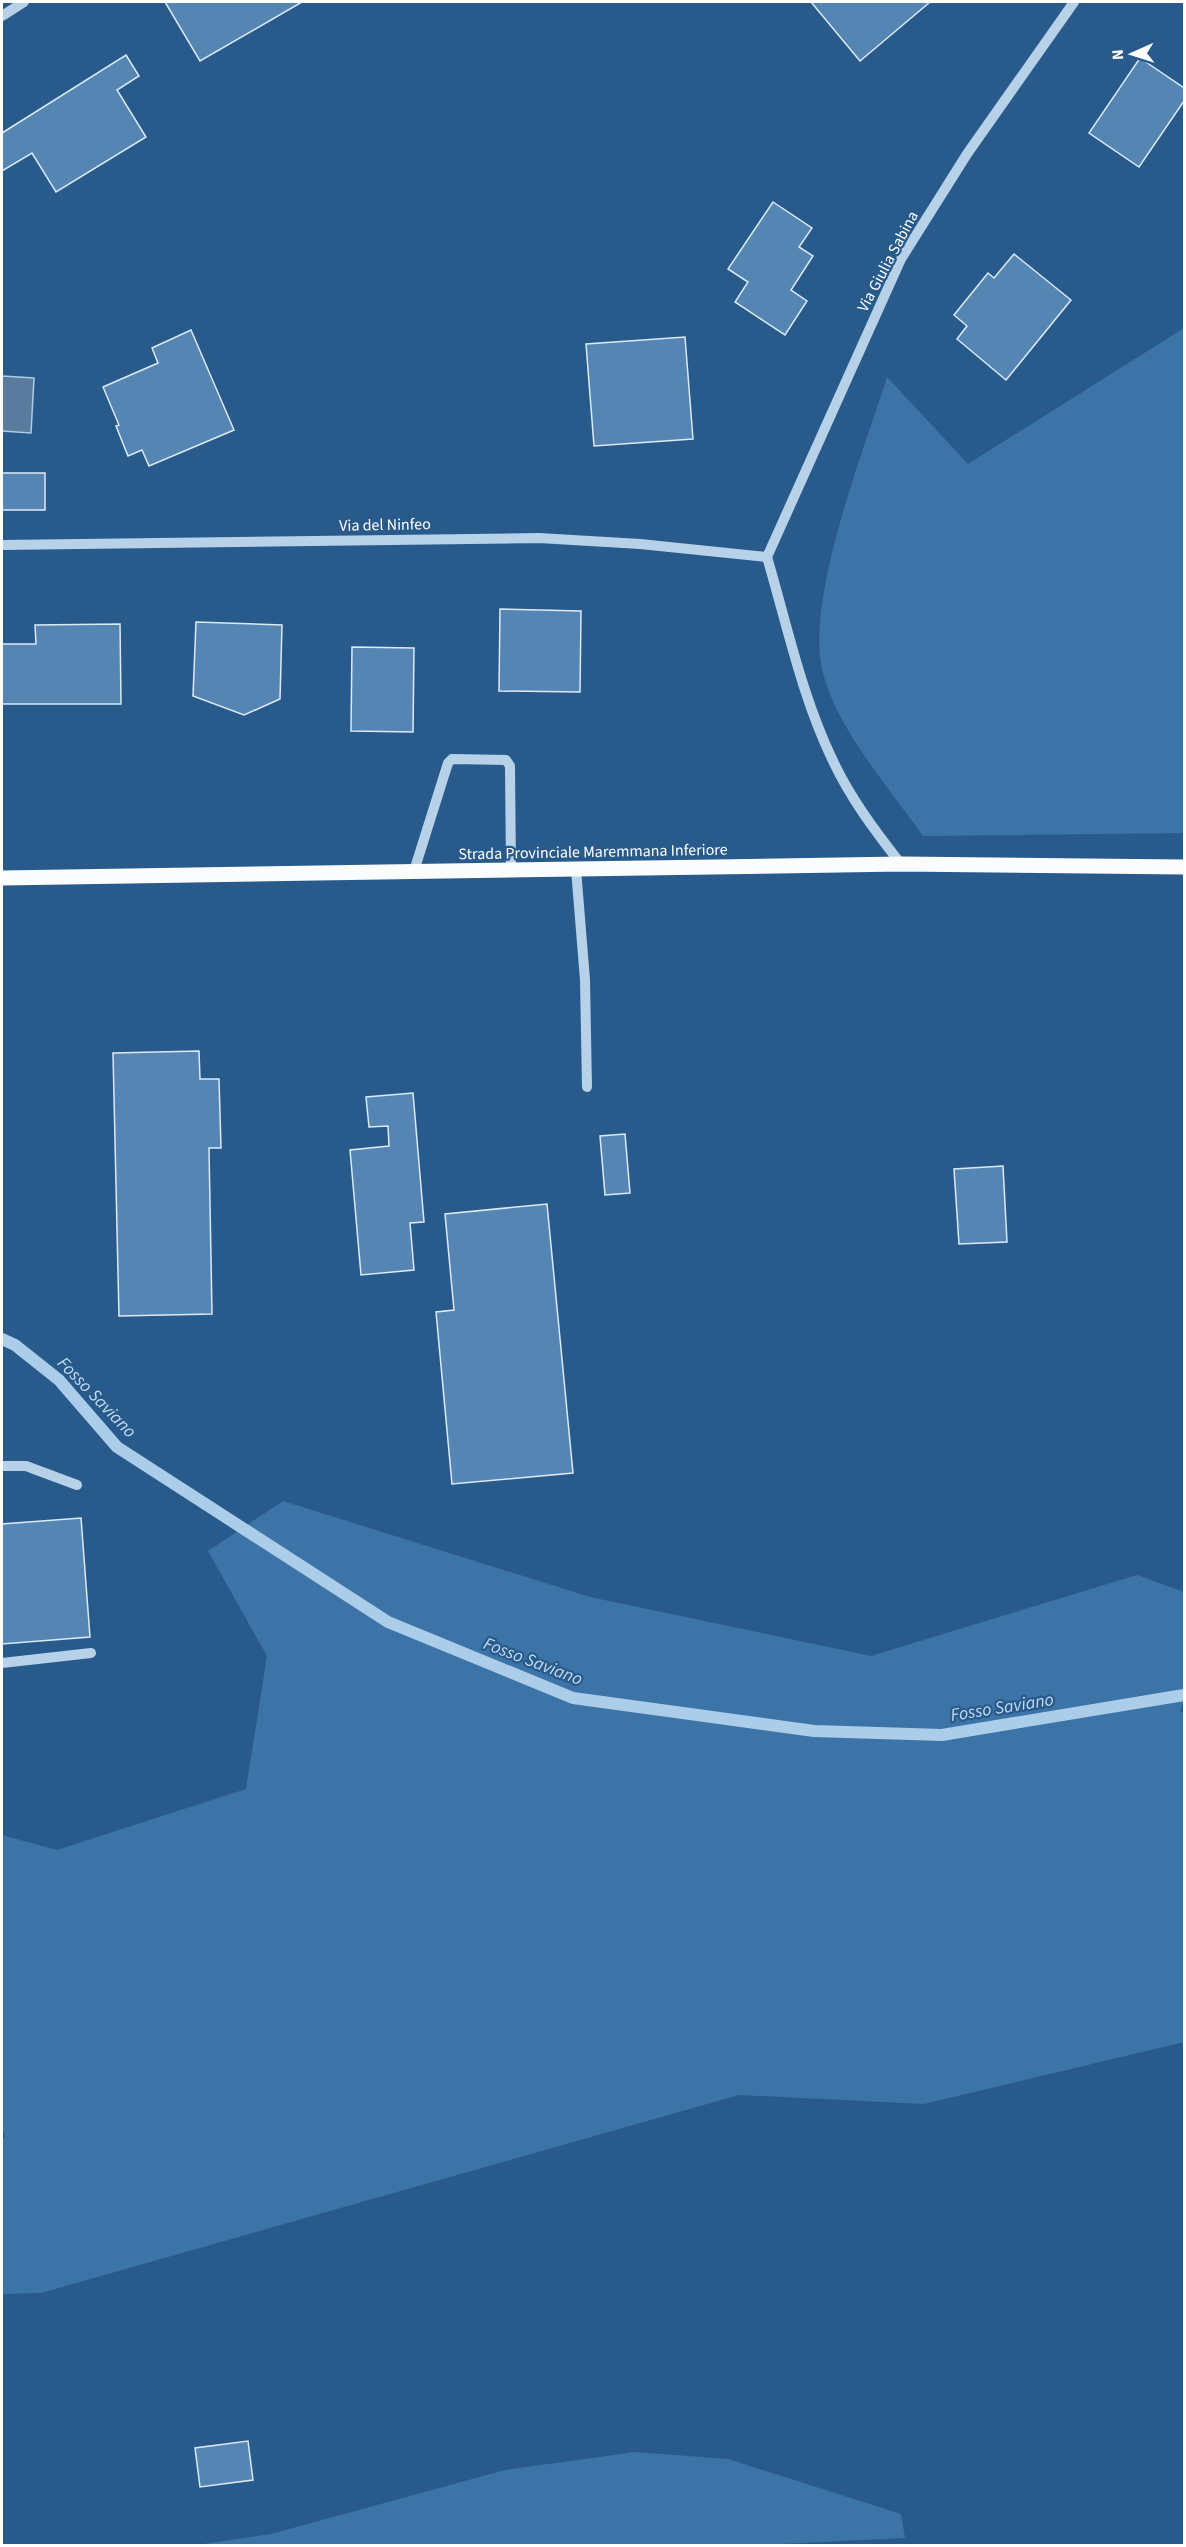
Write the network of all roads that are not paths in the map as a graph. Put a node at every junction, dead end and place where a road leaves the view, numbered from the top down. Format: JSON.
{"nodes":[{"id":1,"x":24,"y":2,"type":"edge"},
{"id":2,"x":1074,"y":2,"type":"edge"},
{"id":3,"x":2,"y":16,"type":"edge"},
{"id":4,"x":2,"y":545,"type":"edge"},
{"id":5,"x":767,"y":557,"type":"junction"},
{"id":6,"x":901,"y":864,"type":"junction"},
{"id":7,"x":1185,"y":867,"type":"edge"},
{"id":8,"x":576,"y":869,"type":"junction"},
{"id":9,"x":414,"y":870,"type":"junction"},
{"id":10,"x":511,"y":870,"type":"junction"},
{"id":11,"x":2,"y":878,"type":"edge"},
{"id":12,"x":587,"y":1087,"type":"dead end"},
{"id":13,"x":2,"y":1466,"type":"edge"},
{"id":14,"x":77,"y":1485,"type":"dead end"},
{"id":15,"x":91,"y":1653,"type":"dead end"},
{"id":16,"x":2,"y":1663,"type":"edge"}],
"edges":[{"from":1,"to":3,"type":"street"},
{"from":2,"to":5,"type":"street","name":"Via Giulia Sabina"},
{"from":4,"to":5,"type":"street","name":"Via del Ninfeo"},
{"from":5,"to":6,"type":"street"},
{"from":6,"to":7,"type":"main road","name":"Strada Provinciale Maremmana Inferiore"},
{"from":6,"to":8,"type":"main road","name":"Strada Provinciale Maremmana Inferiore"},
{"from":8,"to":10,"type":"main road","name":"Strada Provinciale Maremmana Inferiore"},
{"from":8,"to":12,"type":"street"},
{"from":9,"to":10,"type":"main road","name":"Strada Provinciale Maremmana Inferiore"},
{"from":9,"to":10,"type":"street"},
{"from":9,"to":11,"type":"main road","name":"Strada Provinciale Maremmana Inferiore"},
{"from":13,"to":14,"type":"street"},
{"from":15,"to":16,"type":"street"}]}
